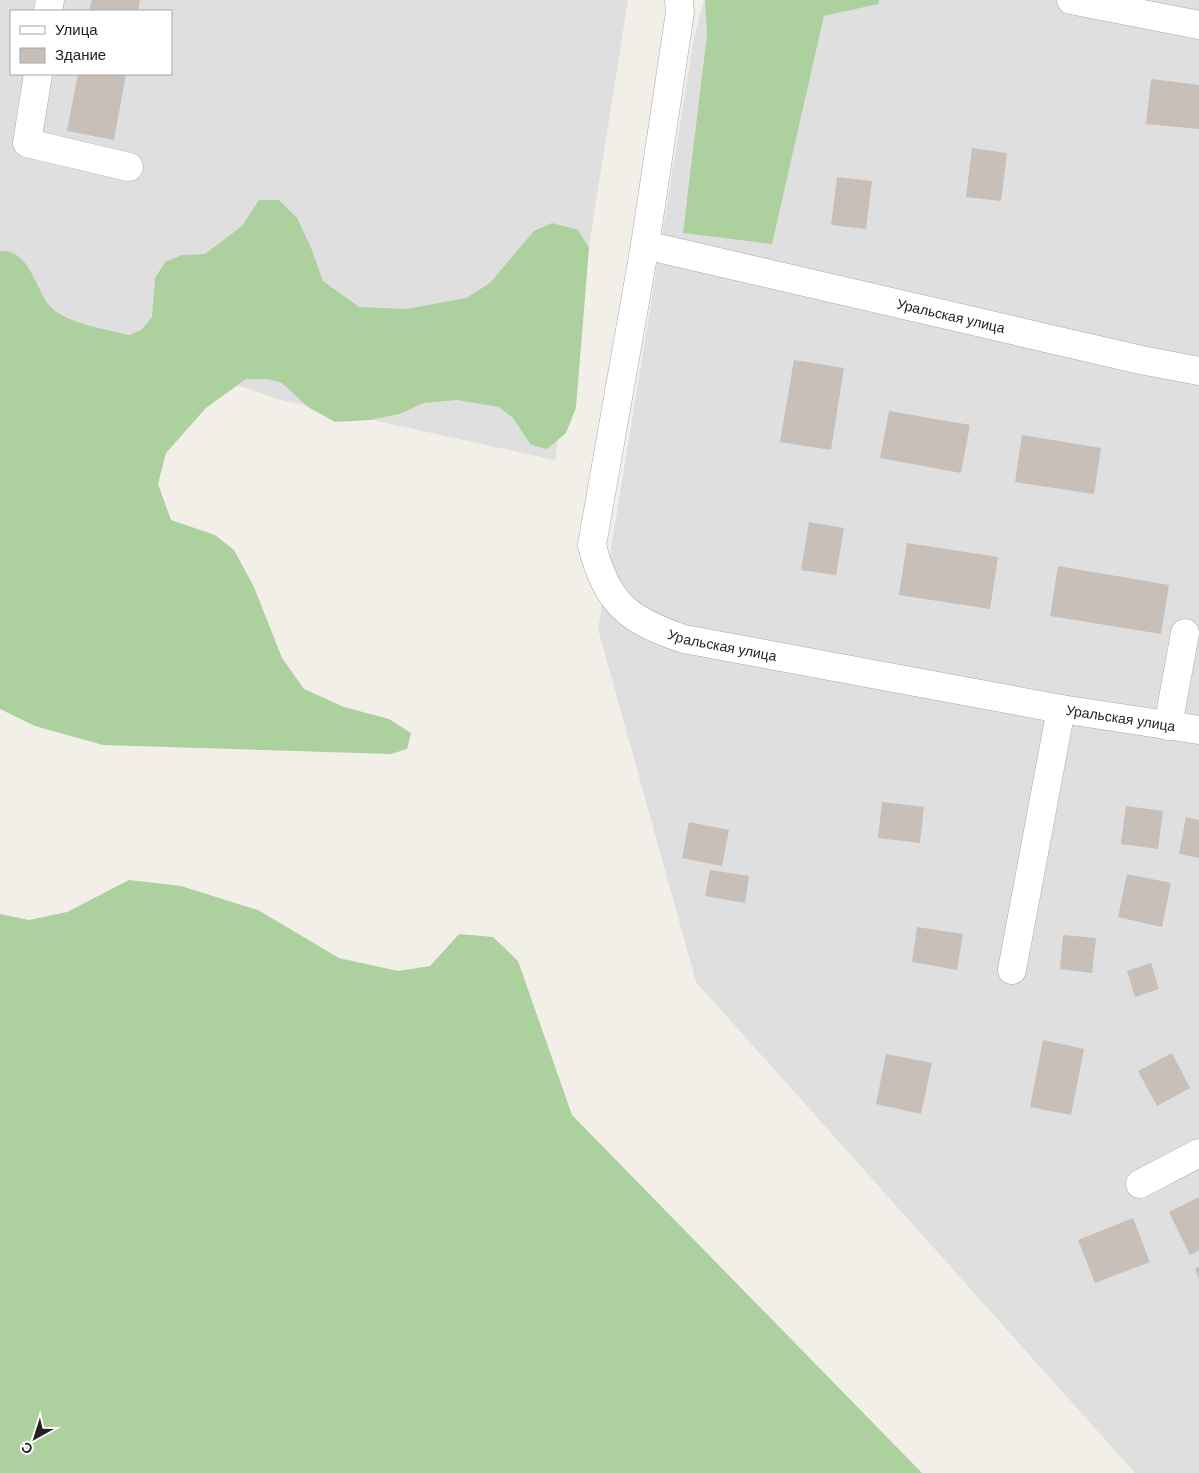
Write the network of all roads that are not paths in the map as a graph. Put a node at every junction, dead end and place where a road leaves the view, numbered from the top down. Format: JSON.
{"nodes":[{"id":1,"x":679,"y":0,"type":"edge"},
{"id":2,"x":1071,"y":0,"type":"edge"},
{"id":3,"x":1199,"y":25,"type":"edge"},
{"id":4,"x":38,"y":75,"type":"edge"},
{"id":5,"x":128,"y":167,"type":"dead end"},
{"id":6,"x":645,"y":245,"type":"junction"},
{"id":7,"x":1199,"y":371,"type":"edge"},
{"id":8,"x":1185,"y":633,"type":"dead end"},
{"id":9,"x":1061,"y":709,"type":"junction"},
{"id":10,"x":1168,"y":726,"type":"junction"},
{"id":11,"x":1199,"y":730,"type":"edge"},
{"id":12,"x":1012,"y":970,"type":"dead end"},
{"id":13,"x":1199,"y":1153,"type":"edge"},
{"id":14,"x":1140,"y":1184,"type":"dead end"}],
"edges":[{"from":1,"to":6,"type":"street","name":"Уральская улица"},
{"from":2,"to":3,"type":"street"},
{"from":4,"to":5,"type":"street"},
{"from":6,"to":7,"type":"street","name":"Уральская улица"},
{"from":6,"to":9,"type":"street","name":"Уральская улица"},
{"from":8,"to":10,"type":"street"},
{"from":9,"to":10,"type":"street","name":"Уральская улица"},
{"from":9,"to":12,"type":"street"},
{"from":10,"to":11,"type":"street","name":"Уральская улица"},
{"from":13,"to":14,"type":"street"}]}
